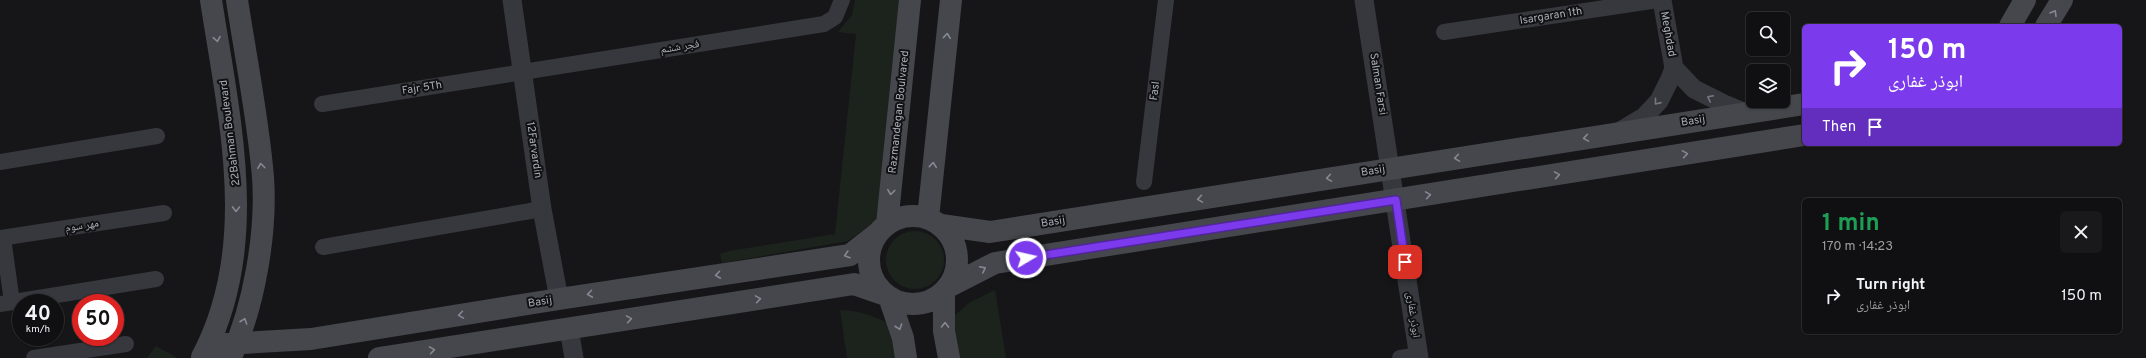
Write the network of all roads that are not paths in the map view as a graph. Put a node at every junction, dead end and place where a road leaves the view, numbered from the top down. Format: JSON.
{"nodes":[{"id":1,"x":211,"y":0,"type":"edge"},
{"id":2,"x":236,"y":0,"type":"edge"},
{"id":3,"x":512,"y":0,"type":"edge"},
{"id":4,"x":842,"y":0,"type":"edge"},
{"id":5,"x":910,"y":0,"type":"edge"},
{"id":6,"x":951,"y":0,"type":"edge"},
{"id":7,"x":1166,"y":0,"type":"edge"},
{"id":8,"x":1364,"y":0,"type":"edge"},
{"id":9,"x":1658,"y":0,"type":"edge"},
{"id":10,"x":1662,"y":0,"type":"edge"},
{"id":11,"x":2025,"y":0,"type":"edge"},
{"id":12,"x":2062,"y":0,"type":"edge"},
{"id":13,"x":2011,"y":24,"type":"edge"},
{"id":14,"x":2047,"y":24,"type":"edge"},
{"id":15,"x":1444,"y":32,"type":"dead end"},
{"id":16,"x":1674,"y":68,"type":"junction"},
{"id":17,"x":522,"y":71,"type":"junction"},
{"id":18,"x":322,"y":104,"type":"dead end"},
{"id":19,"x":1802,"y":104,"type":"edge"},
{"id":20,"x":1746,"y":113,"type":"junction"},
{"id":21,"x":1616,"y":133,"type":"junction"},
{"id":22,"x":1802,"y":135,"type":"edge"},
{"id":23,"x":157,"y":136,"type":"dead end"},
{"id":24,"x":0,"y":162,"type":"edge"},
{"id":25,"x":1392,"y":168,"type":"junction"},
{"id":26,"x":1144,"y":182,"type":"dead end"},
{"id":27,"x":1396,"y":200,"type":"junction"},
{"id":28,"x":542,"y":209,"type":"junction"},
{"id":29,"x":164,"y":213,"type":"dead end"},
{"id":30,"x":934,"y":222,"type":"junction"},
{"id":31,"x":882,"y":228,"type":"junction"},
{"id":32,"x":1,"y":238,"type":"edge"},
{"id":33,"x":323,"y":246,"type":"dead end"},
{"id":34,"x":156,"y":279,"type":"dead end"},
{"id":35,"x":946,"y":289,"type":"junction"},
{"id":36,"x":888,"y":296,"type":"junction"},
{"id":37,"x":559,"y":299,"type":"junction"},
{"id":38,"x":6,"y":303,"type":"edge"},
{"id":39,"x":569,"y":329,"type":"junction"},
{"id":40,"x":126,"y":344,"type":"dead end"},
{"id":41,"x":233,"y":351,"type":"edge"},
{"id":42,"x":208,"y":354,"type":"edge"},
{"id":43,"x":1419,"y":357,"type":"edge"},
{"id":44,"x":34,"y":358,"type":"edge"},
{"id":45,"x":379,"y":358,"type":"edge"},
{"id":46,"x":574,"y":358,"type":"edge"},
{"id":47,"x":906,"y":358,"type":"edge"},
{"id":48,"x":948,"y":358,"type":"edge"},
{"id":49,"x":1400,"y":358,"type":"edge"}],
"edges":[{"from":1,"to":42,"type":"main road","name":"22Bahman Boulevard","one_way":true},
{"from":41,"to":2,"type":"main road","one_way":true},
{"from":3,"to":17,"type":"street","name":"12Farvardin"},
{"from":4,"to":17,"type":"street","name":"فجر ششم"},
{"from":5,"to":31,"type":"main road","name":"Razmandegan Boulvared","one_way":true},
{"from":30,"to":6,"type":"main road","one_way":true},
{"from":7,"to":26,"type":"street","name":"Fasl"},
{"from":8,"to":25,"type":"street","name":"Salman Farsi"},
{"from":9,"to":15,"type":"street","name":"Isargaran 1th"},
{"from":10,"to":16,"type":"street","name":"Meghdad"},
{"from":11,"to":13,"type":"main road"},
{"from":14,"to":12,"type":"main road","one_way":true},
{"from":20,"to":16,"type":"street","name":"Meghdad","one_way":true},
{"from":16,"to":21,"type":"street","name":"Meghdad","one_way":true},
{"from":17,"to":18,"type":"street","name":"Fajr 5Th"},
{"from":17,"to":28,"type":"street","name":"12Farvardin"},
{"from":19,"to":20,"type":"main road","name":"Basij"},
{"from":20,"to":21,"type":"main road","name":"Basij"},
{"from":21,"to":25,"type":"main road","name":"Basij","one_way":true},
{"from":27,"to":22,"type":"main road","one_way":true},
{"from":23,"to":24,"type":"street"},
{"from":25,"to":27,"type":"street","name":"Salman Farsi"},
{"from":25,"to":30,"type":"main road","name":"Basij","one_way":true},
{"from":35,"to":27,"type":"main road","one_way":true},
{"from":27,"to":43,"type":"street","name":"ابوذر غفاری"},
{"from":28,"to":33,"type":"street"},
{"from":28,"to":37,"type":"street","name":"12Farvardin"},
{"from":29,"to":32,"type":"street","name":"مهر سوم"},
{"from":30,"to":31,"type":"main road"},
{"from":30,"to":35,"type":"main road"},
{"from":31,"to":36,"type":"main road"},
{"from":31,"to":37,"type":"main road","name":"Basij","one_way":true},
{"from":32,"to":38,"type":"street"},
{"from":34,"to":38,"type":"street"},
{"from":35,"to":36,"type":"main road"},
{"from":48,"to":35,"type":"main road","one_way":true},
{"from":39,"to":36,"type":"main road","one_way":true},
{"from":36,"to":47,"type":"main road","one_way":true},
{"from":37,"to":41,"type":"main road","name":"Basij","one_way":true},
{"from":45,"to":39,"type":"main road","one_way":true},
{"from":39,"to":46,"type":"street"},
{"from":40,"to":44,"type":"street"},
{"from":41,"to":42,"type":"main road","name":"Basij"},
{"from":43,"to":49,"type":"street"}]}
